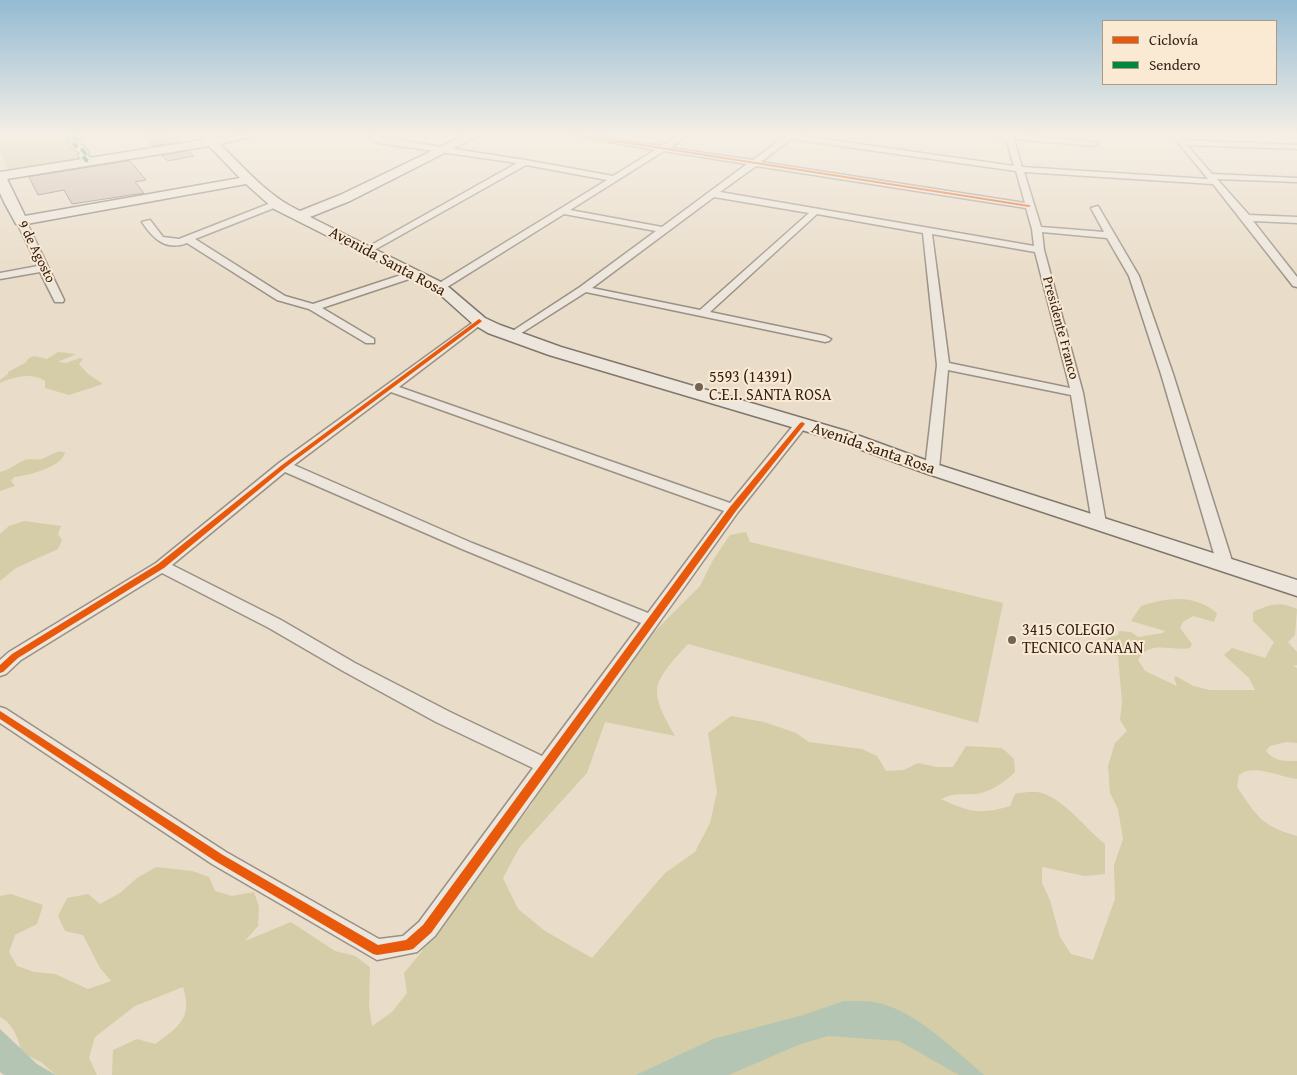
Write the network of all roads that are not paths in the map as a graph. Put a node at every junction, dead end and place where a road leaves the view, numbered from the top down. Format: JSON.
{"nodes":[{"id":1,"x":4,"y":185,"type":"edge"},
{"id":2,"x":217,"y":185,"type":"edge"},
{"id":3,"x":255,"y":185,"type":"edge"},
{"id":4,"x":372,"y":185,"type":"edge"},
{"id":5,"x":484,"y":185,"type":"edge"},
{"id":6,"x":604,"y":185,"type":"edge"},
{"id":7,"x":725,"y":185,"type":"edge"},
{"id":8,"x":892,"y":185,"type":"edge"},
{"id":9,"x":1024,"y":185,"type":"edge"},
{"id":10,"x":1217,"y":185,"type":"edge"},
{"id":11,"x":714,"y":194,"type":"junction"},
{"id":12,"x":276,"y":204,"type":"junction"},
{"id":13,"x":1029,"y":206,"type":"junction"},
{"id":14,"x":1095,"y":208,"type":"dead end"},
{"id":15,"x":562,"y":211,"type":"junction"},
{"id":16,"x":816,"y":211,"type":"junction"},
{"id":17,"x":300,"y":216,"type":"junction"},
{"id":18,"x":0,"y":217,"type":"edge"},
{"id":19,"x":19,"y":217,"type":"junction"},
{"id":20,"x":1246,"y":218,"type":"junction"},
{"id":21,"x":1297,"y":220,"type":"edge"},
{"id":22,"x":148,"y":222,"type":"dead end"},
{"id":23,"x":1037,"y":229,"type":"junction"},
{"id":24,"x":664,"y":230,"type":"junction"},
{"id":25,"x":926,"y":230,"type":"junction"},
{"id":26,"x":1110,"y":235,"type":"junction"},
{"id":27,"x":189,"y":240,"type":"junction"},
{"id":28,"x":369,"y":250,"type":"junction"},
{"id":29,"x":1039,"y":250,"type":"junction"},
{"id":30,"x":1281,"y":263,"type":"junction"},
{"id":31,"x":1297,"y":264,"type":"edge"},
{"id":32,"x":44,"y":268,"type":"junction"},
{"id":33,"x":414,"y":274,"type":"junction"},
{"id":34,"x":0,"y":276,"type":"edge"},
{"id":35,"x":1297,"y":284,"type":"edge"},
{"id":36,"x":440,"y":287,"type":"junction"},
{"id":37,"x":584,"y":289,"type":"junction"},
{"id":38,"x":59,"y":300,"type":"dead end"},
{"id":39,"x":313,"y":307,"type":"junction"},
{"id":40,"x":703,"y":313,"type":"junction"},
{"id":41,"x":479,"y":321,"type":"junction"},
{"id":42,"x":512,"y":336,"type":"junction"},
{"id":43,"x":825,"y":339,"type":"dead end"},
{"id":44,"x":370,"y":341,"type":"dead end"},
{"id":45,"x":943,"y":364,"type":"junction"},
{"id":46,"x":391,"y":388,"type":"junction"},
{"id":47,"x":1077,"y":393,"type":"junction"},
{"id":48,"x":802,"y":424,"type":"junction"},
{"id":49,"x":284,"y":466,"type":"junction"},
{"id":50,"x":932,"y":469,"type":"junction"},
{"id":51,"x":733,"y":509,"type":"junction"},
{"id":52,"x":1099,"y":523,"type":"junction"},
{"id":53,"x":1225,"y":564,"type":"junction"},
{"id":54,"x":161,"y":566,"type":"junction"},
{"id":55,"x":1297,"y":588,"type":"edge"},
{"id":56,"x":652,"y":620,"type":"junction"},
{"id":57,"x":0,"y":670,"type":"edge"},
{"id":58,"x":0,"y":714,"type":"edge"},
{"id":59,"x":546,"y":766,"type":"junction"}],
"edges":[{"from":1,"to":19,"type":"street","name":"9 de Agosto"},
{"from":2,"to":19,"type":"street"},
{"from":3,"to":12,"type":"street","name":"Avenida Santa Rosa"},
{"from":4,"to":17,"type":"street"},
{"from":5,"to":28,"type":"street"},
{"from":6,"to":15,"type":"street"},
{"from":7,"to":11,"type":"street"},
{"from":8,"to":13,"type":"street"},
{"from":9,"to":13,"type":"street","name":"Presidente Franco"},
{"from":10,"to":20,"type":"street"},
{"from":11,"to":16,"type":"street"},
{"from":11,"to":24,"type":"street"},
{"from":12,"to":17,"type":"street","name":"Avenida Santa Rosa"},
{"from":12,"to":27,"type":"street"},
{"from":13,"to":23,"type":"street","name":"Presidente Franco"},
{"from":14,"to":26,"type":"street"},
{"from":15,"to":24,"type":"street"},
{"from":15,"to":36,"type":"street"},
{"from":16,"to":25,"type":"street"},
{"from":16,"to":40,"type":"street"},
{"from":17,"to":28,"type":"street","name":"Avenida Santa Rosa"},
{"from":18,"to":19,"type":"street"},
{"from":19,"to":32,"type":"street","name":"9 de Agosto"},
{"from":20,"to":21,"type":"street"},
{"from":20,"to":30,"type":"street"},
{"from":22,"to":27,"type":"street"},
{"from":23,"to":26,"type":"street"},
{"from":23,"to":29,"type":"street","name":"Presidente Franco"},
{"from":24,"to":37,"type":"street"},
{"from":25,"to":29,"type":"street"},
{"from":25,"to":45,"type":"street"},
{"from":26,"to":53,"type":"street"},
{"from":27,"to":39,"type":"street"},
{"from":28,"to":33,"type":"street","name":"Avenida Santa Rosa"},
{"from":29,"to":47,"type":"street","name":"Presidente Franco"},
{"from":30,"to":31,"type":"street"},
{"from":30,"to":35,"type":"street"},
{"from":32,"to":34,"type":"street"},
{"from":32,"to":38,"type":"street","name":"9 de Agosto"},
{"from":33,"to":36,"type":"street","name":"Avenida Santa Rosa"},
{"from":33,"to":39,"type":"street"},
{"from":36,"to":41,"type":"street","name":"Avenida Santa Rosa"},
{"from":37,"to":40,"type":"street"},
{"from":37,"to":42,"type":"street"},
{"from":39,"to":44,"type":"street"},
{"from":40,"to":43,"type":"street"},
{"from":41,"to":42,"type":"street","name":"Avenida Santa Rosa"},
{"from":41,"to":46,"type":"street"},
{"from":42,"to":48,"type":"street","name":"Avenida Santa Rosa"},
{"from":45,"to":47,"type":"street"},
{"from":45,"to":50,"type":"street"},
{"from":46,"to":49,"type":"street"},
{"from":46,"to":51,"type":"street"},
{"from":47,"to":52,"type":"street","name":"Presidente Franco"},
{"from":48,"to":50,"type":"street","name":"Avenida Santa Rosa"},
{"from":48,"to":51,"type":"street"},
{"from":49,"to":54,"type":"street"},
{"from":49,"to":56,"type":"street"},
{"from":50,"to":52,"type":"street","name":"Avenida Santa Rosa"},
{"from":51,"to":56,"type":"street"},
{"from":52,"to":53,"type":"street","name":"Avenida Santa Rosa"},
{"from":53,"to":55,"type":"street","name":"Avenida Santa Rosa"},
{"from":54,"to":57,"type":"street"},
{"from":54,"to":59,"type":"street"},
{"from":56,"to":59,"type":"street"},
{"from":58,"to":59,"type":"street"}]}
